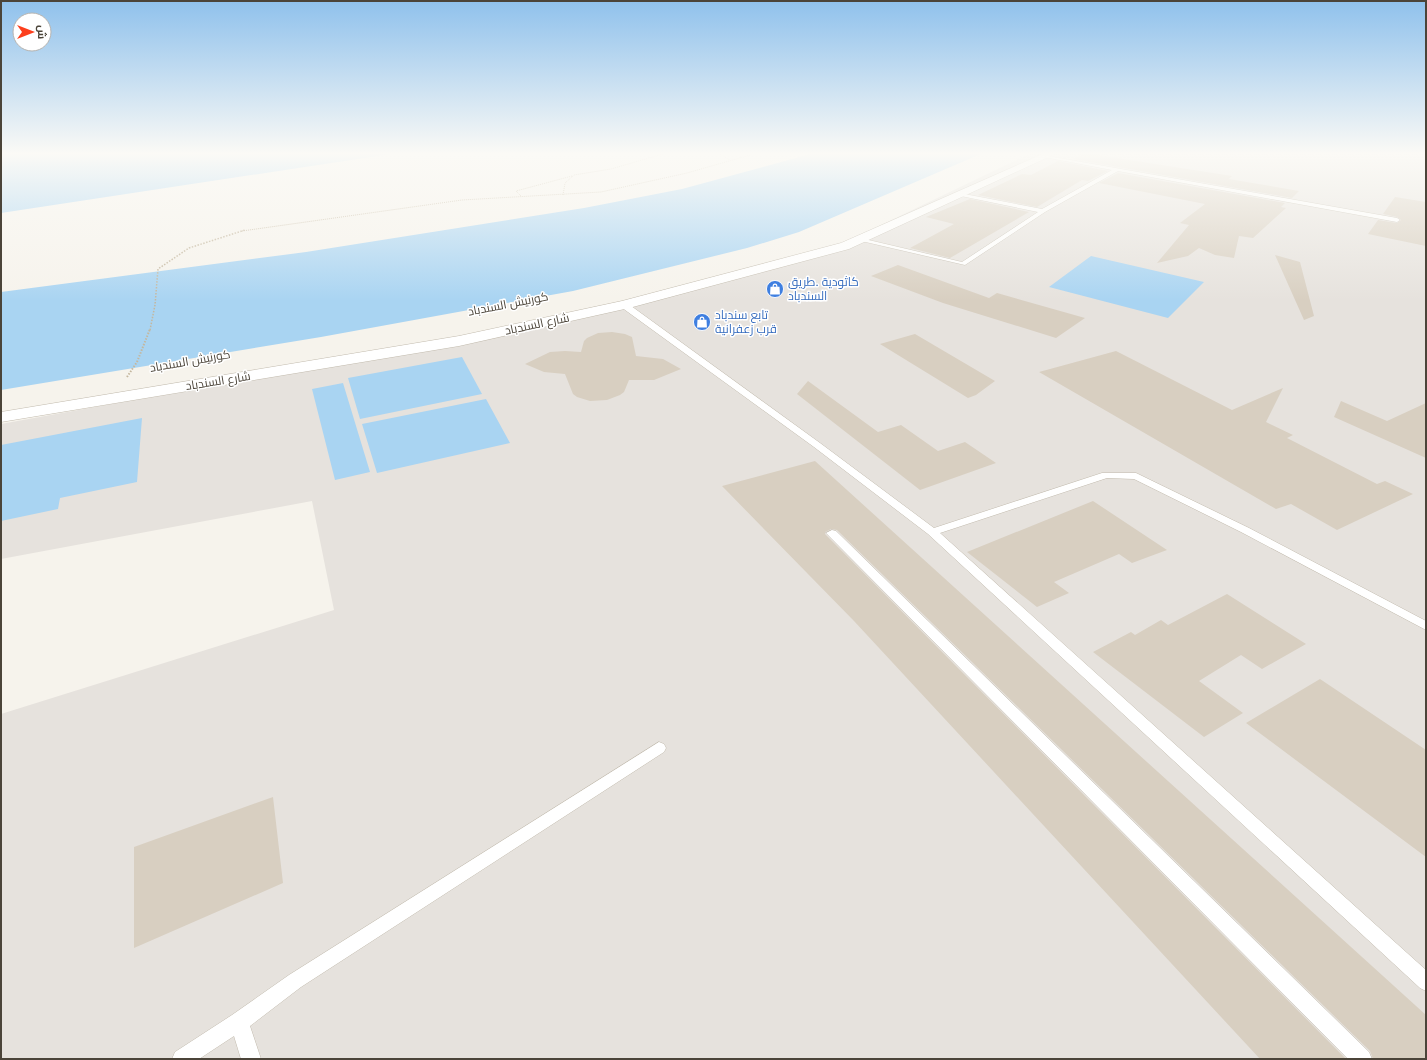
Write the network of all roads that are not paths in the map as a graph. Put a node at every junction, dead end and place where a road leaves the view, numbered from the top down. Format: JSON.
{"nodes":[{"id":1,"x":942,"y":202,"type":"edge"},
{"id":2,"x":1002,"y":202,"type":"edge"},
{"id":3,"x":1058,"y":202,"type":"edge"},
{"id":4,"x":1298,"y":202,"type":"edge"},
{"id":5,"x":1043,"y":211,"type":"junction"},
{"id":6,"x":1397,"y":220,"type":"dead end"},
{"id":7,"x":860,"y":240,"type":"junction"},
{"id":8,"x":624,"y":305,"type":"junction"},
{"id":9,"x":1,"y":416,"type":"edge"},
{"id":10,"x":932,"y":532,"type":"junction"},
{"id":11,"x":832,"y":533,"type":"dead end"},
{"id":12,"x":1426,"y":626,"type":"edge"},
{"id":13,"x":659,"y":748,"type":"dead end"},
{"id":14,"x":1426,"y":982,"type":"edge"},
{"id":15,"x":239,"y":1022,"type":"junction"},
{"id":16,"x":182,"y":1059,"type":"edge"},
{"id":17,"x":251,"y":1059,"type":"edge"},
{"id":18,"x":1362,"y":1059,"type":"edge"}],
"edges":[{"from":1,"to":7,"type":"street","name":"شارع السندباد"},
{"from":2,"to":5,"type":"lane"},
{"from":3,"to":5,"type":"lane"},
{"from":4,"to":6,"type":"lane"},
{"from":5,"to":7,"type":"lane"},
{"from":7,"to":8,"type":"street","name":"شارع السندباد"},
{"from":8,"to":9,"type":"street","name":"شارع السندباد"},
{"from":8,"to":10,"type":"lane"},
{"from":10,"to":12,"type":"lane"},
{"from":10,"to":14,"type":"lane"},
{"from":11,"to":18,"type":"lane"},
{"from":13,"to":15,"type":"lane"},
{"from":15,"to":16,"type":"lane"},
{"from":15,"to":17,"type":"lane"}]}
